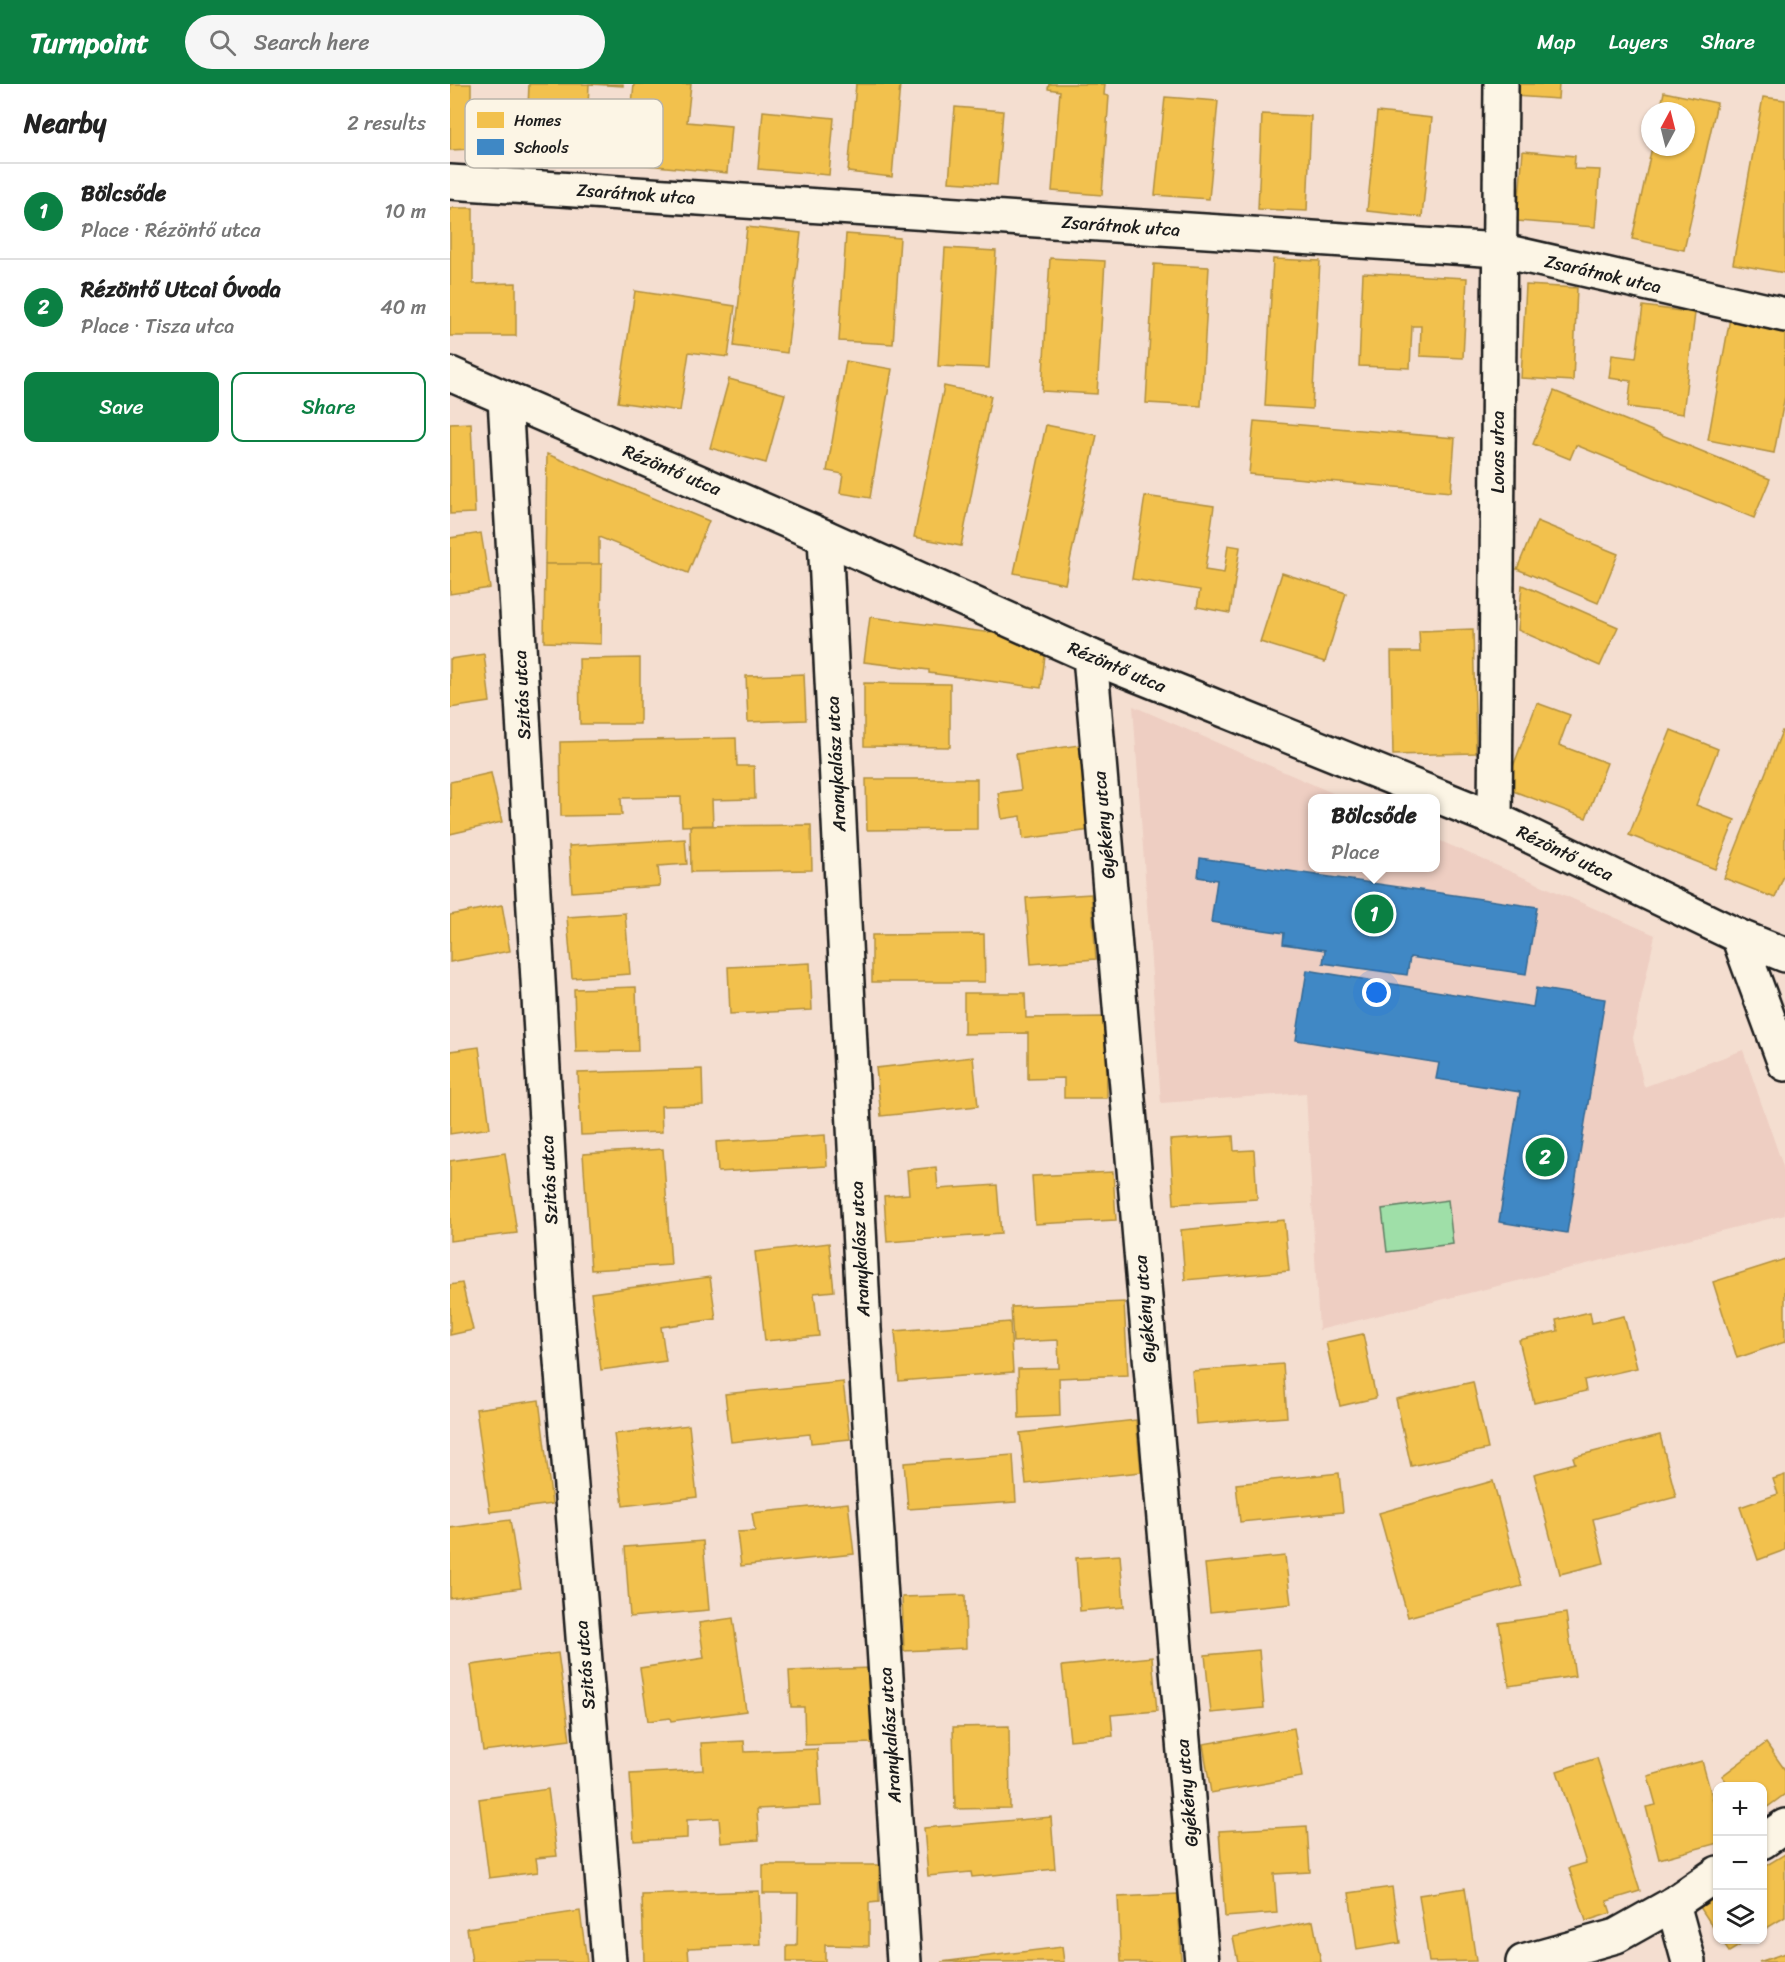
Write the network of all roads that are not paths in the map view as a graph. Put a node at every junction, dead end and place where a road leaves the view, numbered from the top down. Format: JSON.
{"nodes":[{"id":1,"x":1501,"y":84,"type":"edge"},
{"id":2,"x":450,"y":182,"type":"edge"},
{"id":3,"x":1499,"y":250,"type":"junction"},
{"id":4,"x":1785,"y":315,"type":"edge"},
{"id":5,"x":450,"y":374,"type":"edge"},
{"id":6,"x":505,"y":398,"type":"junction"},
{"id":7,"x":825,"y":537,"type":"junction"},
{"id":8,"x":1090,"y":656,"type":"junction"},
{"id":9,"x":1433,"y":794,"type":"edge"},
{"id":10,"x":1440,"y":797,"type":"edge"},
{"id":11,"x":1495,"y":819,"type":"junction"},
{"id":12,"x":1738,"y":936,"type":"junction"},
{"id":13,"x":1785,"y":955,"type":"edge"},
{"id":14,"x":1785,"y":1064,"type":"edge"},
{"id":15,"x":1785,"y":1826,"type":"edge"},
{"id":16,"x":1767,"y":1839,"type":"edge"},
{"id":17,"x":1713,"y":1876,"type":"edge"},
{"id":18,"x":1673,"y":1904,"type":"junction"},
{"id":19,"x":609,"y":1962,"type":"edge"},
{"id":20,"x":904,"y":1962,"type":"edge"},
{"id":21,"x":1202,"y":1962,"type":"edge"},
{"id":22,"x":1523,"y":1962,"type":"edge"},
{"id":23,"x":1689,"y":1962,"type":"edge"}],
"edges":[{"from":1,"to":3,"type":"street","name":"Lovas utca"},
{"from":2,"to":3,"type":"street","name":"Zsarátnok utca"},
{"from":3,"to":4,"type":"street","name":"Zsarátnok utca"},
{"from":3,"to":11,"type":"street","name":"Lovas utca"},
{"from":5,"to":6,"type":"street","name":"Rézöntő utca"},
{"from":6,"to":7,"type":"street","name":"Rézöntő utca"},
{"from":6,"to":19,"type":"street","name":"Szitás utca"},
{"from":7,"to":8,"type":"street","name":"Rézöntő utca"},
{"from":7,"to":20,"type":"street","name":"Aranykalász utca"},
{"from":8,"to":9,"type":"street","name":"Rézöntő utca"},
{"from":8,"to":21,"type":"street","name":"Gyékény utca"},
{"from":10,"to":11,"type":"street","name":"Rézöntő utca"},
{"from":11,"to":12,"type":"street","name":"Rézöntő utca"},
{"from":12,"to":13,"type":"street","name":"Rézöntő utca"},
{"from":12,"to":14,"type":"street"},
{"from":15,"to":16,"type":"street"},
{"from":17,"to":18,"type":"street"},
{"from":18,"to":22,"type":"street"},
{"from":18,"to":23,"type":"street"}]}
